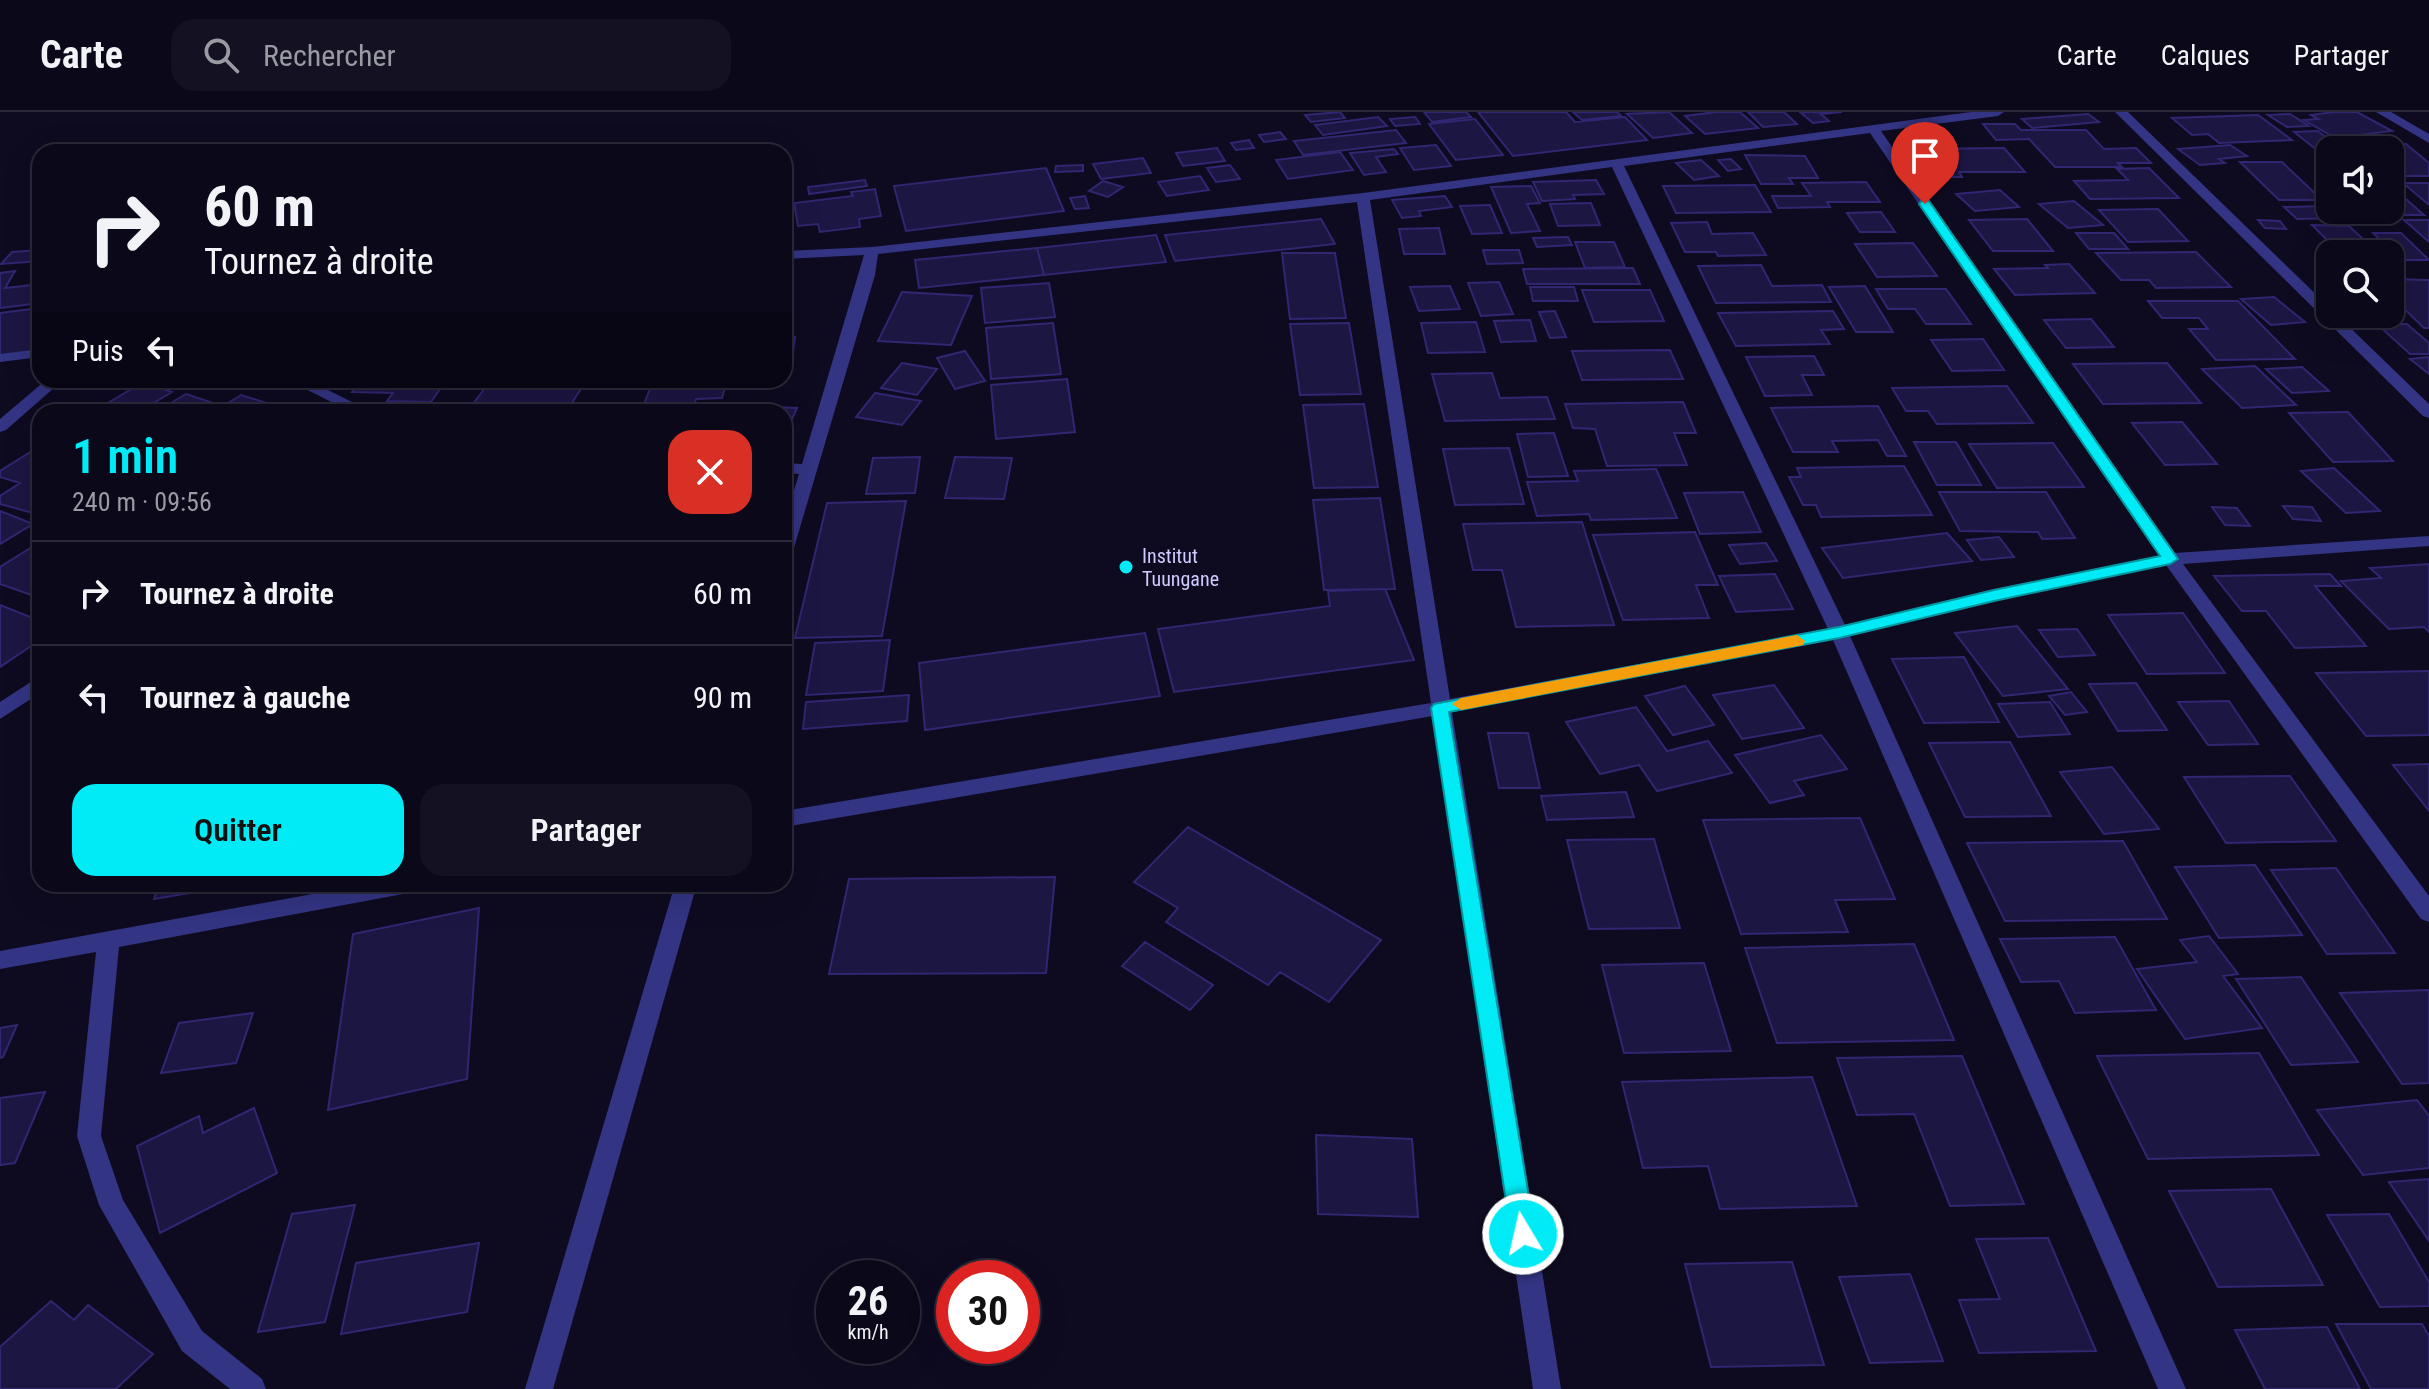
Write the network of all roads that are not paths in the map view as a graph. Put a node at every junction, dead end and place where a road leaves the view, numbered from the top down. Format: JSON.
{"nodes":[{"id":1,"x":1998,"y":112,"type":"edge"},
{"id":2,"x":2121,"y":112,"type":"edge"},
{"id":3,"x":2382,"y":112,"type":"edge"},
{"id":4,"x":1873,"y":128,"type":"junction"},
{"id":5,"x":2429,"y":139,"type":"edge"},
{"id":6,"x":1617,"y":164,"type":"junction"},
{"id":7,"x":1363,"y":197,"type":"junction"},
{"id":8,"x":872,"y":251,"type":"junction"},
{"id":9,"x":792,"y":255,"type":"edge"},
{"id":10,"x":32,"y":354,"type":"edge"},
{"id":11,"x":0,"y":358,"type":"edge"},
{"id":12,"x":46,"y":388,"type":"edge"},
{"id":13,"x":313,"y":388,"type":"edge"},
{"id":14,"x":347,"y":404,"type":"edge"},
{"id":15,"x":2429,"y":413,"type":"edge"},
{"id":16,"x":0,"y":427,"type":"edge"},
{"id":17,"x":792,"y":468,"type":"edge"},
{"id":18,"x":808,"y":469,"type":"junction"},
{"id":19,"x":792,"y":524,"type":"edge"},
{"id":20,"x":2429,"y":541,"type":"edge"},
{"id":21,"x":2170,"y":559,"type":"junction"},
{"id":22,"x":1839,"y":633,"type":"junction"},
{"id":23,"x":32,"y":689,"type":"edge"},
{"id":24,"x":1440,"y":708,"type":"junction"},
{"id":25,"x":0,"y":712,"type":"edge"},
{"id":26,"x":792,"y":818,"type":"edge"},
{"id":27,"x":371,"y":892,"type":"edge"},
{"id":28,"x":684,"y":892,"type":"edge"},
{"id":29,"x":2429,"y":913,"type":"edge"},
{"id":30,"x":108,"y":941,"type":"junction"},
{"id":31,"x":0,"y":960,"type":"edge"},
{"id":32,"x":252,"y":1389,"type":"edge"},
{"id":33,"x":539,"y":1389,"type":"edge"},
{"id":34,"x":1547,"y":1389,"type":"edge"},
{"id":35,"x":2172,"y":1389,"type":"edge"}],
"edges":[{"from":1,"to":4,"type":"street"},
{"from":2,"to":15,"type":"street"},
{"from":3,"to":5,"type":"street"},
{"from":4,"to":6,"type":"street"},
{"from":4,"to":21,"type":"street"},
{"from":6,"to":7,"type":"street"},
{"from":6,"to":22,"type":"street"},
{"from":7,"to":8,"type":"street"},
{"from":7,"to":24,"type":"street"},
{"from":8,"to":9,"type":"street"},
{"from":8,"to":18,"type":"street"},
{"from":10,"to":11,"type":"street"},
{"from":12,"to":16,"type":"street"},
{"from":13,"to":14,"type":"street"},
{"from":17,"to":18,"type":"street"},
{"from":18,"to":19,"type":"street"},
{"from":20,"to":21,"type":"street"},
{"from":21,"to":22,"type":"street"},
{"from":21,"to":29,"type":"street"},
{"from":22,"to":24,"type":"street"},
{"from":22,"to":35,"type":"street"},
{"from":23,"to":25,"type":"street"},
{"from":24,"to":26,"type":"street"},
{"from":24,"to":34,"type":"street"},
{"from":27,"to":30,"type":"street"},
{"from":28,"to":33,"type":"street"},
{"from":30,"to":31,"type":"street"},
{"from":30,"to":32,"type":"street"}]}
